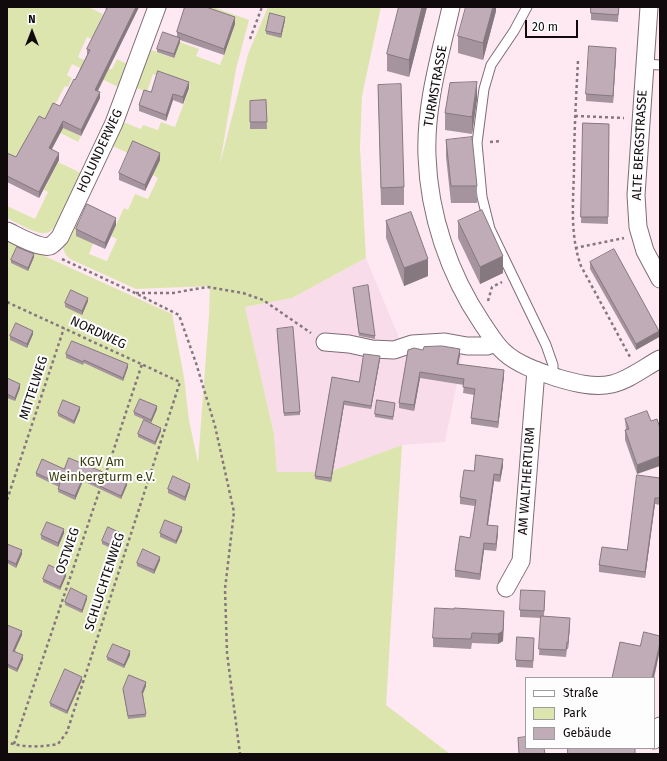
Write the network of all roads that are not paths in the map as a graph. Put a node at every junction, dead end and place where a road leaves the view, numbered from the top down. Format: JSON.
{"nodes":[{"id":1,"x":157,"y":7,"type":"edge"},
{"id":2,"x":451,"y":7,"type":"edge"},
{"id":3,"x":527,"y":7,"type":"edge"},
{"id":4,"x":649,"y":7,"type":"edge"},
{"id":5,"x":653,"y":64,"type":"edge"},
{"id":6,"x":7,"y":231,"type":"edge"},
{"id":7,"x":660,"y":279,"type":"edge"},
{"id":8,"x":324,"y":342,"type":"road end"},
{"id":9,"x":495,"y":343,"type":"junction"},
{"id":10,"x":660,"y":359,"type":"edge"},
{"id":11,"x":536,"y":370,"type":"junction"},
{"id":12,"x":553,"y":376,"type":"junction"},
{"id":13,"x":506,"y":588,"type":"dead end"},
{"id":14,"x":660,"y":726,"type":"edge"},
{"id":15,"x":655,"y":738,"type":"edge"}],
"edges":[{"from":1,"to":6,"type":"street","name":"HOLUNDERWEG"},
{"from":2,"to":9,"type":"street","name":"TURMSTRASSE"},
{"from":3,"to":12,"type":"lane"},
{"from":4,"to":5,"type":"street","name":"ALTE BERGSTRASSE"},
{"from":5,"to":7,"type":"street","name":"ALTE BERGSTRASSE"},
{"from":8,"to":9,"type":"street"},
{"from":9,"to":11,"type":"street","name":"TURMSTRASSE"},
{"from":10,"to":12,"type":"street","name":"TURMSTRASSE"},
{"from":11,"to":12,"type":"street","name":"TURMSTRASSE"},
{"from":11,"to":13,"type":"street","name":"AM WALTHERTURM"},
{"from":14,"to":15,"type":"street"}]}
